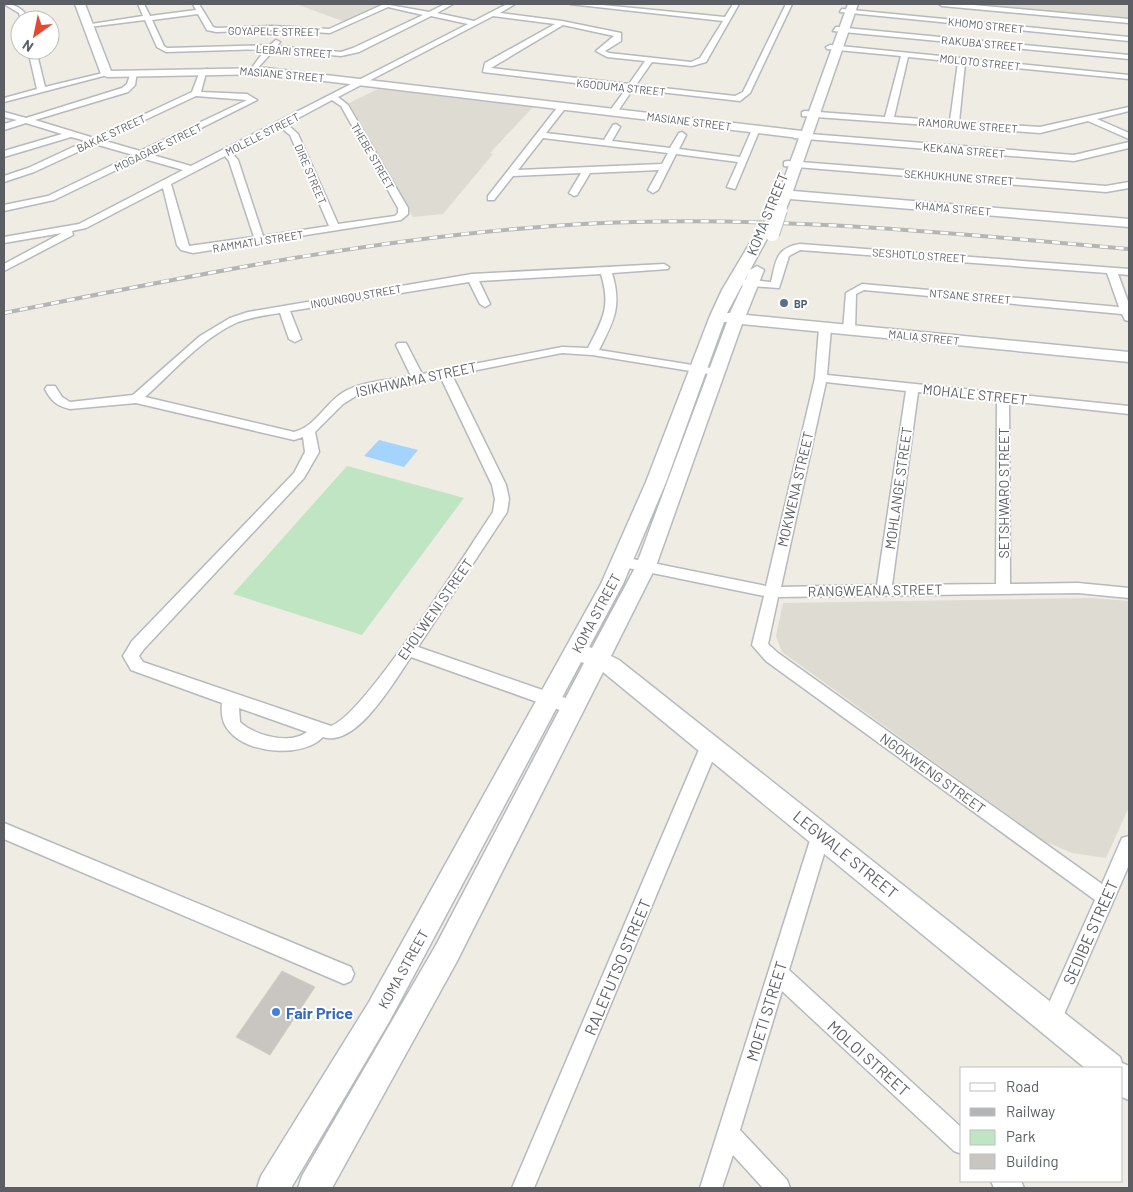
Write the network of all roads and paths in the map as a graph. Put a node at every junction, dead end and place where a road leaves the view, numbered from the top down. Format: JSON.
{"nodes":[{"id":1,"x":7,"y":4,"type":"edge"},
{"id":2,"x":80,"y":4,"type":"edge"},
{"id":3,"x":141,"y":4,"type":"edge"},
{"id":4,"x":196,"y":4,"type":"edge"},
{"id":5,"x":389,"y":4,"type":"edge"},
{"id":6,"x":450,"y":4,"type":"edge"},
{"id":7,"x":512,"y":4,"type":"edge"},
{"id":8,"x":573,"y":4,"type":"edge"},
{"id":9,"x":736,"y":4,"type":"edge"},
{"id":10,"x":789,"y":4,"type":"edge"},
{"id":11,"x":942,"y":4,"type":"edge"},
{"id":12,"x":848,"y":8,"type":"edge"},
{"id":13,"x":18,"y":10,"type":"edge"},
{"id":14,"x":199,"y":12,"type":"junction"},
{"id":15,"x":430,"y":14,"type":"junction"},
{"id":16,"x":491,"y":14,"type":"junction"},
{"id":17,"x":146,"y":18,"type":"junction"},
{"id":18,"x":728,"y":19,"type":"junction"},
{"id":19,"x":1129,"y":21,"type":"edge"},
{"id":20,"x":474,"y":23,"type":"junction"},
{"id":21,"x":562,"y":23,"type":"junction"},
{"id":22,"x":89,"y":25,"type":"junction"},
{"id":23,"x":286,"y":29,"type":"junction"},
{"id":24,"x":840,"y":29,"type":"junction"},
{"id":25,"x":1129,"y":39,"type":"edge"},
{"id":26,"x":272,"y":48,"type":"junction"},
{"id":27,"x":834,"y":48,"type":"junction"},
{"id":28,"x":905,"y":55,"type":"junction"},
{"id":29,"x":1129,"y":57,"type":"edge"},
{"id":30,"x":34,"y":60,"type":"edge"},
{"id":31,"x":650,"y":60,"type":"junction"},
{"id":32,"x":962,"y":60,"type":"junction"},
{"id":33,"x":254,"y":70,"type":"junction"},
{"id":34,"x":204,"y":71,"type":"junction"},
{"id":35,"x":107,"y":74,"type":"junction"},
{"id":36,"x":134,"y":74,"type":"junction"},
{"id":37,"x":1129,"y":77,"type":"edge"},
{"id":38,"x":362,"y":82,"type":"junction"},
{"id":39,"x":632,"y":88,"type":"junction"},
{"id":40,"x":41,"y":89,"type":"junction"},
{"id":41,"x":195,"y":94,"type":"junction"},
{"id":42,"x":333,"y":97,"type":"junction"},
{"id":43,"x":4,"y":100,"type":"edge"},
{"id":44,"x":563,"y":106,"type":"junction"},
{"id":45,"x":1129,"y":109,"type":"edge"},
{"id":46,"x":613,"y":112,"type":"junction"},
{"id":47,"x":4,"y":114,"type":"edge"},
{"id":48,"x":810,"y":114,"type":"junction"},
{"id":49,"x":889,"y":119,"type":"junction"},
{"id":50,"x":26,"y":120,"type":"junction"},
{"id":51,"x":1090,"y":120,"type":"junction"},
{"id":52,"x":282,"y":124,"type":"junction"},
{"id":53,"x":954,"y":124,"type":"junction"},
{"id":54,"x":4,"y":127,"type":"edge"},
{"id":55,"x":616,"y":127,"type":"dead end"},
{"id":56,"x":756,"y":128,"type":"junction"},
{"id":57,"x":71,"y":134,"type":"junction"},
{"id":58,"x":682,"y":135,"type":"dead end"},
{"id":59,"x":802,"y":135,"type":"junction"},
{"id":60,"x":541,"y":136,"type":"junction"},
{"id":61,"x":1129,"y":136,"type":"edge"},
{"id":62,"x":96,"y":141,"type":"junction"},
{"id":63,"x":607,"y":143,"type":"junction"},
{"id":64,"x":1129,"y":145,"type":"edge"},
{"id":65,"x":674,"y":151,"type":"junction"},
{"id":66,"x":227,"y":153,"type":"junction"},
{"id":67,"x":4,"y":154,"type":"edge"},
{"id":68,"x":142,"y":154,"type":"junction"},
{"id":69,"x":742,"y":160,"type":"junction"},
{"id":70,"x":792,"y":164,"type":"junction"},
{"id":71,"x":666,"y":167,"type":"junction"},
{"id":72,"x":193,"y":170,"type":"junction"},
{"id":73,"x":587,"y":170,"type":"junction"},
{"id":74,"x":511,"y":173,"type":"junction"},
{"id":75,"x":4,"y":179,"type":"edge"},
{"id":76,"x":166,"y":184,"type":"junction"},
{"id":77,"x":1129,"y":185,"type":"edge"},
{"id":78,"x":732,"y":187,"type":"dead end"},
{"id":79,"x":653,"y":190,"type":"dead end"},
{"id":80,"x":574,"y":193,"type":"dead end"},
{"id":81,"x":781,"y":195,"type":"junction"},
{"id":82,"x":491,"y":198,"type":"dead end"},
{"id":83,"x":4,"y":208,"type":"edge"},
{"id":84,"x":398,"y":218,"type":"joint"},
{"id":85,"x":1129,"y":223,"type":"edge"},
{"id":86,"x":82,"y":226,"type":"junction"},
{"id":87,"x":335,"y":229,"type":"junction"},
{"id":88,"x":4,"y":240,"type":"edge"},
{"id":89,"x":260,"y":241,"type":"junction"},
{"id":90,"x":664,"y":267,"type":"dead end"},
{"id":91,"x":4,"y":268,"type":"edge"},
{"id":92,"x":605,"y":269,"type":"junction"},
{"id":93,"x":1111,"y":270,"type":"junction"},
{"id":94,"x":1129,"y":272,"type":"edge"},
{"id":95,"x":472,"y":278,"type":"junction"},
{"id":96,"x":743,"y":282,"type":"junction"},
{"id":97,"x":485,"y":304,"type":"dead end"},
{"id":98,"x":284,"y":309,"type":"junction"},
{"id":99,"x":1128,"y":314,"type":"edge"},
{"id":100,"x":727,"y":318,"type":"junction"},
{"id":101,"x":825,"y":328,"type":"junction"},
{"id":102,"x":849,"y":330,"type":"junction"},
{"id":103,"x":295,"y":339,"type":"dead end"},
{"id":104,"x":402,"y":345,"type":"dead end"},
{"id":105,"x":592,"y":352,"type":"junction"},
{"id":106,"x":1129,"y":357,"type":"edge"},
{"id":107,"x":707,"y":371,"type":"junction"},
{"id":108,"x":445,"y":373,"type":"junction"},
{"id":109,"x":418,"y":378,"type":"junction"},
{"id":110,"x":821,"y":378,"type":"junction"},
{"id":111,"x":913,"y":387,"type":"junction"},
{"id":112,"x":51,"y":389,"type":"dead end"},
{"id":113,"x":1003,"y":396,"type":"junction"},
{"id":114,"x":136,"y":399,"type":"junction"},
{"id":115,"x":1129,"y":410,"type":"edge"},
{"id":116,"x":309,"y":432,"type":"junction"},
{"id":117,"x":623,"y":562,"type":"junction"},
{"id":118,"x":646,"y":566,"type":"junction"},
{"id":119,"x":1003,"y":589,"type":"junction"},
{"id":120,"x":884,"y":590,"type":"junction"},
{"id":121,"x":772,"y":592,"type":"junction"},
{"id":122,"x":1129,"y":593,"type":"edge"},
{"id":123,"x":761,"y":648,"type":"joint"},
{"id":124,"x":408,"y":650,"type":"junction"},
{"id":125,"x":588,"y":655,"type":"junction"},
{"id":126,"x":231,"y":699,"type":"junction"},
{"id":127,"x":550,"y":699,"type":"junction"},
{"id":128,"x":574,"y":708,"type":"junction"},
{"id":129,"x":320,"y":730,"type":"junction"},
{"id":130,"x":710,"y":745,"type":"junction"},
{"id":131,"x":4,"y":831,"type":"edge"},
{"id":132,"x":821,"y":834,"type":"junction"},
{"id":133,"x":1129,"y":844,"type":"edge"},
{"id":134,"x":1105,"y":897,"type":"junction"},
{"id":135,"x":777,"y":973,"type":"junction"},
{"id":136,"x":344,"y":974,"type":"dead end"},
{"id":137,"x":1051,"y":1021,"type":"junction"},
{"id":138,"x":1108,"y":1067,"type":"edge"},
{"id":139,"x":729,"y":1136,"type":"junction"},
{"id":140,"x":960,"y":1141,"type":"edge"},
{"id":141,"x":273,"y":1188,"type":"edge"},
{"id":142,"x":314,"y":1188,"type":"edge"},
{"id":143,"x":523,"y":1188,"type":"edge"},
{"id":144,"x":711,"y":1188,"type":"edge"},
{"id":145,"x":779,"y":1188,"type":"edge"}],
"edges":[{"from":1,"to":13,"type":"street"},
{"from":2,"to":22,"type":"main road"},
{"from":3,"to":17,"type":"street"},
{"from":4,"to":14,"type":"street","name":"GOYAPELE STREET"},
{"from":5,"to":15,"type":"street"},
{"from":5,"to":23,"type":"street","name":"GOYAPELE STREET"},
{"from":6,"to":15,"type":"street","name":"LEBARI STREET"},
{"from":7,"to":16,"type":"street","name":"MOLELE STREET"},
{"from":8,"to":18,"type":"street"},
{"from":9,"to":18,"type":"street"},
{"from":10,"to":39,"type":"street","name":"KGODUMA STREET"},
{"from":11,"to":19,"type":"street"},
{"from":12,"to":24,"type":"main road","name":"KOMA STREET"},
{"from":12,"to":25,"type":"street","name":"KHOMO STREET"},
{"from":14,"to":17,"type":"street"},
{"from":14,"to":23,"type":"street","name":"GOYAPELE STREET"},
{"from":15,"to":20,"type":"street"},
{"from":15,"to":26,"type":"street","name":"LEBARI STREET"},
{"from":16,"to":20,"type":"street","name":"MOLELE STREET"},
{"from":16,"to":21,"type":"street"},
{"from":17,"to":22,"type":"street"},
{"from":17,"to":26,"type":"street","name":"LEBARI STREET"},
{"from":18,"to":31,"type":"street"},
{"from":20,"to":38,"type":"street","name":"MOLELE STREET"},
{"from":21,"to":31,"type":"street"},
{"from":21,"to":39,"type":"street","name":"KGODUMA STREET"},
{"from":22,"to":35,"type":"main road"},
{"from":23,"to":26,"type":"street"},
{"from":24,"to":27,"type":"main road","name":"KOMA STREET"},
{"from":24,"to":29,"type":"street","name":"RAKUBA STREET"},
{"from":26,"to":33,"type":"street"},
{"from":27,"to":28,"type":"street","name":"MOLOTO STREET"},
{"from":27,"to":48,"type":"main road","name":"KOMA STREET"},
{"from":28,"to":32,"type":"street","name":"MOLOTO STREET"},
{"from":28,"to":49,"type":"street"},
{"from":30,"to":40,"type":"street"},
{"from":31,"to":39,"type":"street"},
{"from":32,"to":37,"type":"street","name":"MOLOTO STREET"},
{"from":32,"to":53,"type":"street"},
{"from":33,"to":34,"type":"main road","name":"MASIANE STREET"},
{"from":33,"to":38,"type":"main road","name":"MASIANE STREET"},
{"from":34,"to":36,"type":"main road","name":"MASIANE STREET"},
{"from":34,"to":41,"type":"street"},
{"from":35,"to":36,"type":"main road","name":"MASIANE STREET"},
{"from":35,"to":40,"type":"street","name":"MASIANE STREET"},
{"from":36,"to":50,"type":"street"},
{"from":38,"to":42,"type":"street","name":"MOLELE STREET"},
{"from":38,"to":44,"type":"main road","name":"MASIANE STREET"},
{"from":39,"to":46,"type":"street"},
{"from":40,"to":43,"type":"street","name":"MASIANE STREET"},
{"from":41,"to":62,"type":"street","name":"BAKAE STREET"},
{"from":41,"to":68,"type":"street","name":"MOGAGABE STREET"},
{"from":42,"to":52,"type":"street","name":"MOLELE STREET"},
{"from":42,"to":84,"type":"street","name":"THEBE STREET"},
{"from":44,"to":46,"type":"main road","name":"MASIANE STREET"},
{"from":44,"to":60,"type":"street"},
{"from":45,"to":51,"type":"street","name":"RAMORUWE STREET"},
{"from":46,"to":56,"type":"main road","name":"MASIANE STREET"},
{"from":47,"to":50,"type":"street"},
{"from":48,"to":49,"type":"street","name":"RAMORUWE STREET"},
{"from":48,"to":59,"type":"main road","name":"KOMA STREET"},
{"from":49,"to":53,"type":"street","name":"RAMORUWE STREET"},
{"from":50,"to":54,"type":"street"},
{"from":50,"to":57,"type":"street"},
{"from":51,"to":53,"type":"street","name":"RAMORUWE STREET"},
{"from":51,"to":61,"type":"street"},
{"from":52,"to":66,"type":"street","name":"MOLELE STREET"},
{"from":52,"to":87,"type":"street","name":"DIRE STREET"},
{"from":55,"to":63,"type":"street"},
{"from":56,"to":59,"type":"main road","name":"MASIANE STREET"},
{"from":56,"to":69,"type":"street"},
{"from":57,"to":62,"type":"street"},
{"from":57,"to":67,"type":"street"},
{"from":58,"to":65,"type":"street","name":"MASIANE STREET"},
{"from":59,"to":64,"type":"street","name":"KEKANA STREET"},
{"from":59,"to":70,"type":"main road","name":"KOMA STREET"},
{"from":60,"to":63,"type":"street"},
{"from":60,"to":74,"type":"street"},
{"from":62,"to":68,"type":"street"},
{"from":62,"to":75,"type":"street","name":"BAKAE STREET"},
{"from":63,"to":65,"type":"street"},
{"from":65,"to":69,"type":"street"},
{"from":65,"to":71,"type":"street","name":"MASIANE STREET"},
{"from":66,"to":72,"type":"street","name":"MOLELE STREET"},
{"from":66,"to":89,"type":"street"},
{"from":68,"to":72,"type":"street"},
{"from":68,"to":83,"type":"street","name":"MOGAGABE STREET"},
{"from":69,"to":78,"type":"street"},
{"from":70,"to":77,"type":"street","name":"SEKHUKHUNE STREET"},
{"from":70,"to":81,"type":"main road","name":"KOMA STREET"},
{"from":71,"to":73,"type":"street"},
{"from":71,"to":79,"type":"street","name":"MASIANE STREET"},
{"from":72,"to":76,"type":"street","name":"MOLELE STREET"},
{"from":73,"to":74,"type":"street"},
{"from":73,"to":80,"type":"street"},
{"from":74,"to":82,"type":"street"},
{"from":76,"to":86,"type":"street","name":"MOLELE STREET"},
{"from":76,"to":89,"type":"street","name":"RAMMATLI STREET"},
{"from":81,"to":85,"type":"main road","name":"KHAMA STREET"},
{"from":81,"to":96,"type":"main road","name":"KOMA STREET","bridge":true},
{"from":84,"to":87,"type":"street","name":"RAMMATLI STREET"},
{"from":86,"to":88,"type":"street","name":"MOLELE STREET"},
{"from":86,"to":91,"type":"street"},
{"from":87,"to":89,"type":"street","name":"RAMMATLI STREET"},
{"from":90,"to":92,"type":"street","name":"INQUNGQU STREET"},
{"from":92,"to":95,"type":"street","name":"INQUNGQU STREET"},
{"from":92,"to":105,"type":"street"},
{"from":93,"to":94,"type":"street","name":"SESHOTLO STREET"},
{"from":93,"to":96,"type":"street","name":"SESHOTLO STREET"},
{"from":93,"to":99,"type":"street"},
{"from":95,"to":97,"type":"street"},
{"from":95,"to":98,"type":"street","name":"INQUNGQU STREET"},
{"from":96,"to":100,"type":"main road","name":"KOMA STREET"},
{"from":98,"to":103,"type":"street"},
{"from":98,"to":114,"type":"street","name":"INQUNGQU STREET"},
{"from":99,"to":102,"type":"street","name":"NTSANE STREET"},
{"from":100,"to":101,"type":"main road","name":"MALIA STREET"},
{"from":100,"to":107,"type":"main road","name":"KOMA STREET"},
{"from":101,"to":102,"type":"main road","name":"MALIA STREET"},
{"from":101,"to":110,"type":"street","name":"MOKWENA STREET"},
{"from":102,"to":106,"type":"main road","name":"MALIA STREET"},
{"from":104,"to":109,"type":"street"},
{"from":105,"to":107,"type":"street","name":"ISIKHWAMA STREET"},
{"from":105,"to":108,"type":"street","name":"ISIKHWAMA STREET"},
{"from":107,"to":117,"type":"main road","name":"KOMA STREET"},
{"from":107,"to":118,"type":"main road","name":"KOMA STREET"},
{"from":108,"to":109,"type":"street","name":"ISIKHWAMA STREET"},
{"from":108,"to":124,"type":"street","name":"EHOLWENI STREET"},
{"from":109,"to":116,"type":"street","name":"ISIKHWAMA STREET"},
{"from":110,"to":111,"type":"street","name":"MOHALE STREET"},
{"from":110,"to":121,"type":"street","name":"MOKWENA STREET"},
{"from":111,"to":113,"type":"street","name":"MOHALE STREET"},
{"from":111,"to":120,"type":"street","name":"MOHLANGE STREET"},
{"from":112,"to":114,"type":"street"},
{"from":113,"to":115,"type":"street","name":"MOHALE STREET"},
{"from":113,"to":119,"type":"street","name":"SETSHWARO STREET"},
{"from":114,"to":116,"type":"street"},
{"from":116,"to":126,"type":"street","name":"EHOLWENI STREET"},
{"from":117,"to":118,"type":"street","name":"RANGWEANA STREET"},
{"from":117,"to":125,"type":"main road","name":"KOMA STREET"},
{"from":118,"to":121,"type":"street","name":"RANGWEANA STREET"},
{"from":118,"to":125,"type":"main road","name":"KOMA STREET"},
{"from":119,"to":120,"type":"street","name":"RANGWEANA STREET"},
{"from":119,"to":122,"type":"street","name":"RANGWEANA STREET"},
{"from":120,"to":121,"type":"street","name":"RANGWEANA STREET"},
{"from":121,"to":123,"type":"street","name":"MOKWENA STREET"},
{"from":123,"to":134,"type":"street","name":"NGOKWENG STREET"},
{"from":124,"to":127,"type":"street"},
{"from":124,"to":129,"type":"street","name":"EHOLWENI STREET"},
{"from":125,"to":127,"type":"main road","name":"KOMA STREET"},
{"from":125,"to":128,"type":"main road","name":"KOMA STREET"},
{"from":125,"to":130,"type":"main road","name":"LEGWALE STREET"},
{"from":126,"to":129,"type":"street","name":"EHOLWENI STREET"},
{"from":126,"to":129,"type":"street"},
{"from":127,"to":128,"type":"street"},
{"from":127,"to":141,"type":"main road","name":"KOMA STREET"},
{"from":128,"to":142,"type":"main road","name":"KOMA STREET"},
{"from":130,"to":132,"type":"main road","name":"LEGWALE STREET"},
{"from":130,"to":143,"type":"street","name":"RALEFUTSO STREET"},
{"from":131,"to":136,"type":"street"},
{"from":132,"to":135,"type":"street","name":"MOETI STREET"},
{"from":132,"to":137,"type":"main road","name":"LEGWALE STREET"},
{"from":133,"to":134,"type":"street","name":"SEDIBE STREET"},
{"from":134,"to":137,"type":"street","name":"SEDIBE STREET"},
{"from":135,"to":139,"type":"street","name":"MOETI STREET"},
{"from":135,"to":140,"type":"street","name":"MOLOI STREET"},
{"from":137,"to":138,"type":"main road","name":"LEGWALE STREET"},
{"from":139,"to":144,"type":"street","name":"MOETI STREET"},
{"from":139,"to":145,"type":"street"}]}
